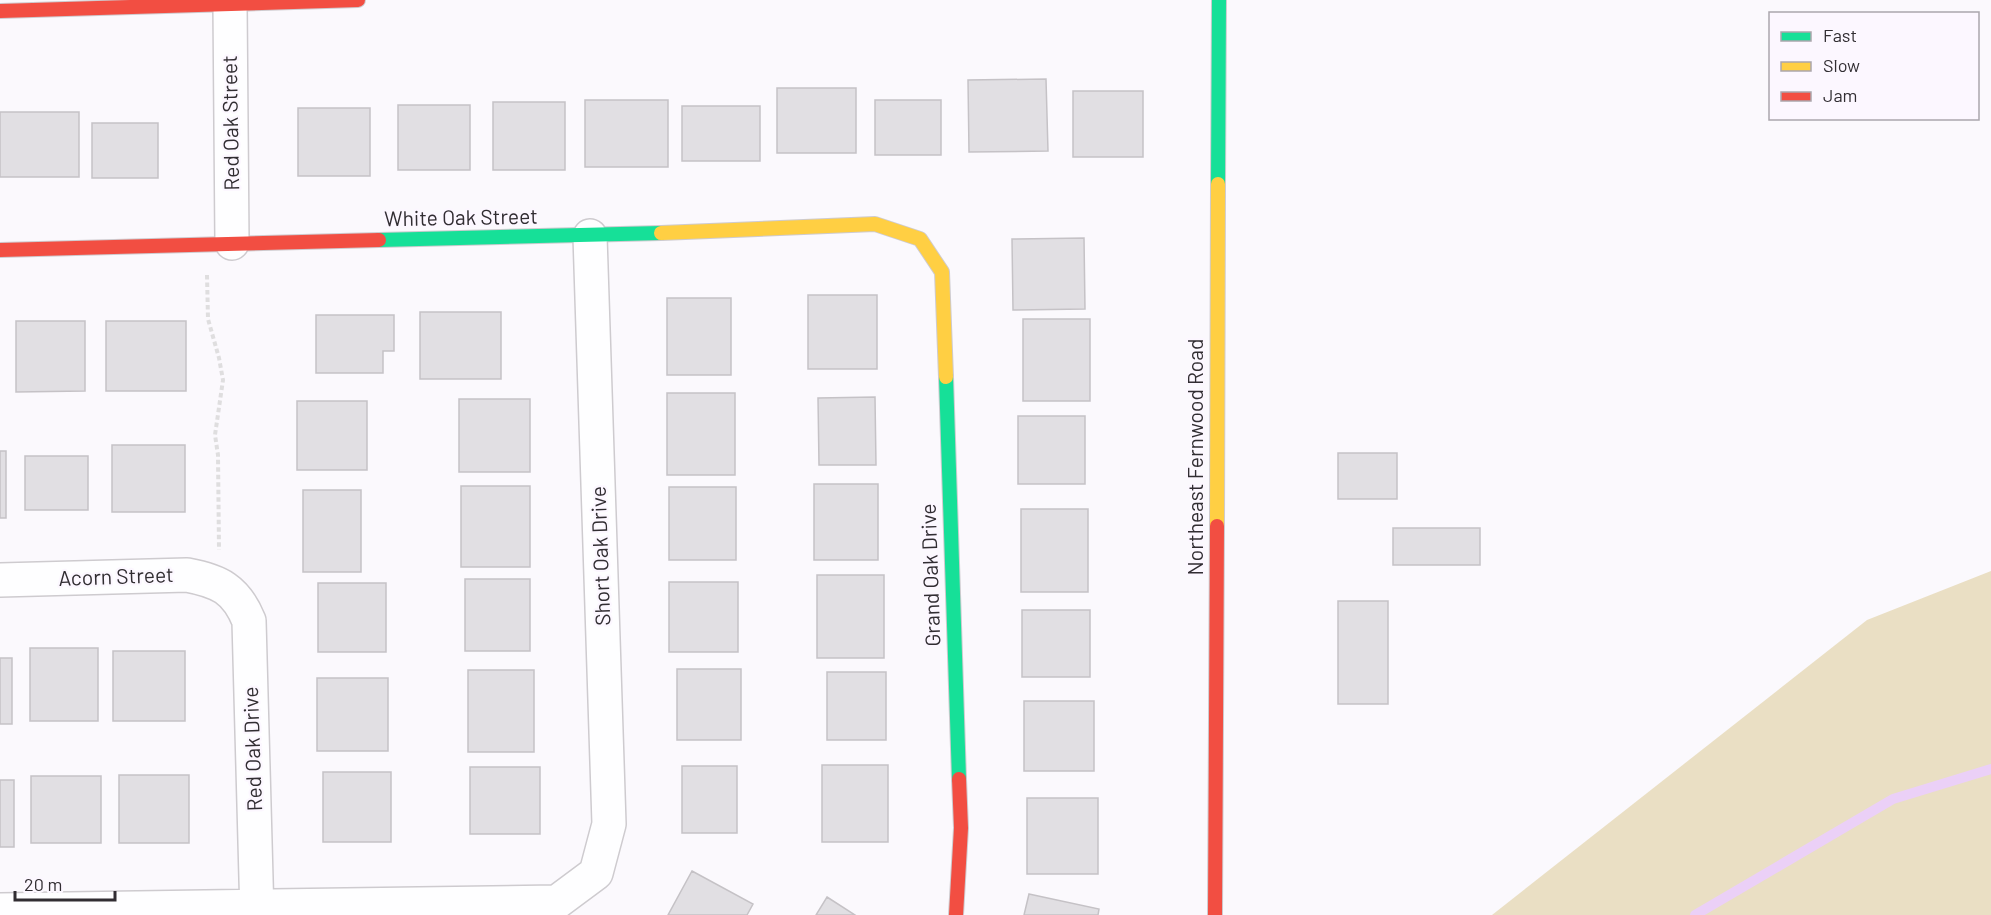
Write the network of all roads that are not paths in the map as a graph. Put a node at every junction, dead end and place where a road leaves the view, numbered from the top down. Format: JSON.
{"nodes":[{"id":1,"x":358,"y":0,"type":"edge"},
{"id":2,"x":1219,"y":0,"type":"edge"},
{"id":3,"x":230,"y":4,"type":"junction"},
{"id":4,"x":0,"y":11,"type":"edge"},
{"id":5,"x":590,"y":236,"type":"junction"},
{"id":6,"x":920,"y":239,"type":"joint"},
{"id":7,"x":219,"y":243,"type":"junction"},
{"id":8,"x":0,"y":250,"type":"edge"},
{"id":9,"x":0,"y":580,"type":"edge"},
{"id":10,"x":220,"y":585,"type":"joint"},
{"id":11,"x":0,"y":910,"type":"edge"},
{"id":12,"x":257,"y":910,"type":"edge"},
{"id":13,"x":956,"y":915,"type":"edge"},
{"id":14,"x":1215,"y":915,"type":"edge"}],
"edges":[{"from":1,"to":3,"type":"street"},
{"from":2,"to":14,"type":"street","name":"Northeast Fernwood Road"},
{"from":3,"to":4,"type":"street"},
{"from":3,"to":7,"type":"street","name":"Red Oak Street"},
{"from":5,"to":6,"type":"street","name":"White Oak Street"},
{"from":5,"to":7,"type":"street","name":"White Oak Street"},
{"from":5,"to":12,"type":"street","name":"Short Oak Drive"},
{"from":6,"to":13,"type":"street","name":"Grand Oak Drive"},
{"from":7,"to":8,"type":"street","name":"White Oak Street"},
{"from":9,"to":10,"type":"street","name":"Acorn Street"},
{"from":10,"to":12,"type":"street","name":"Red Oak Drive"},
{"from":11,"to":12,"type":"street"}]}
